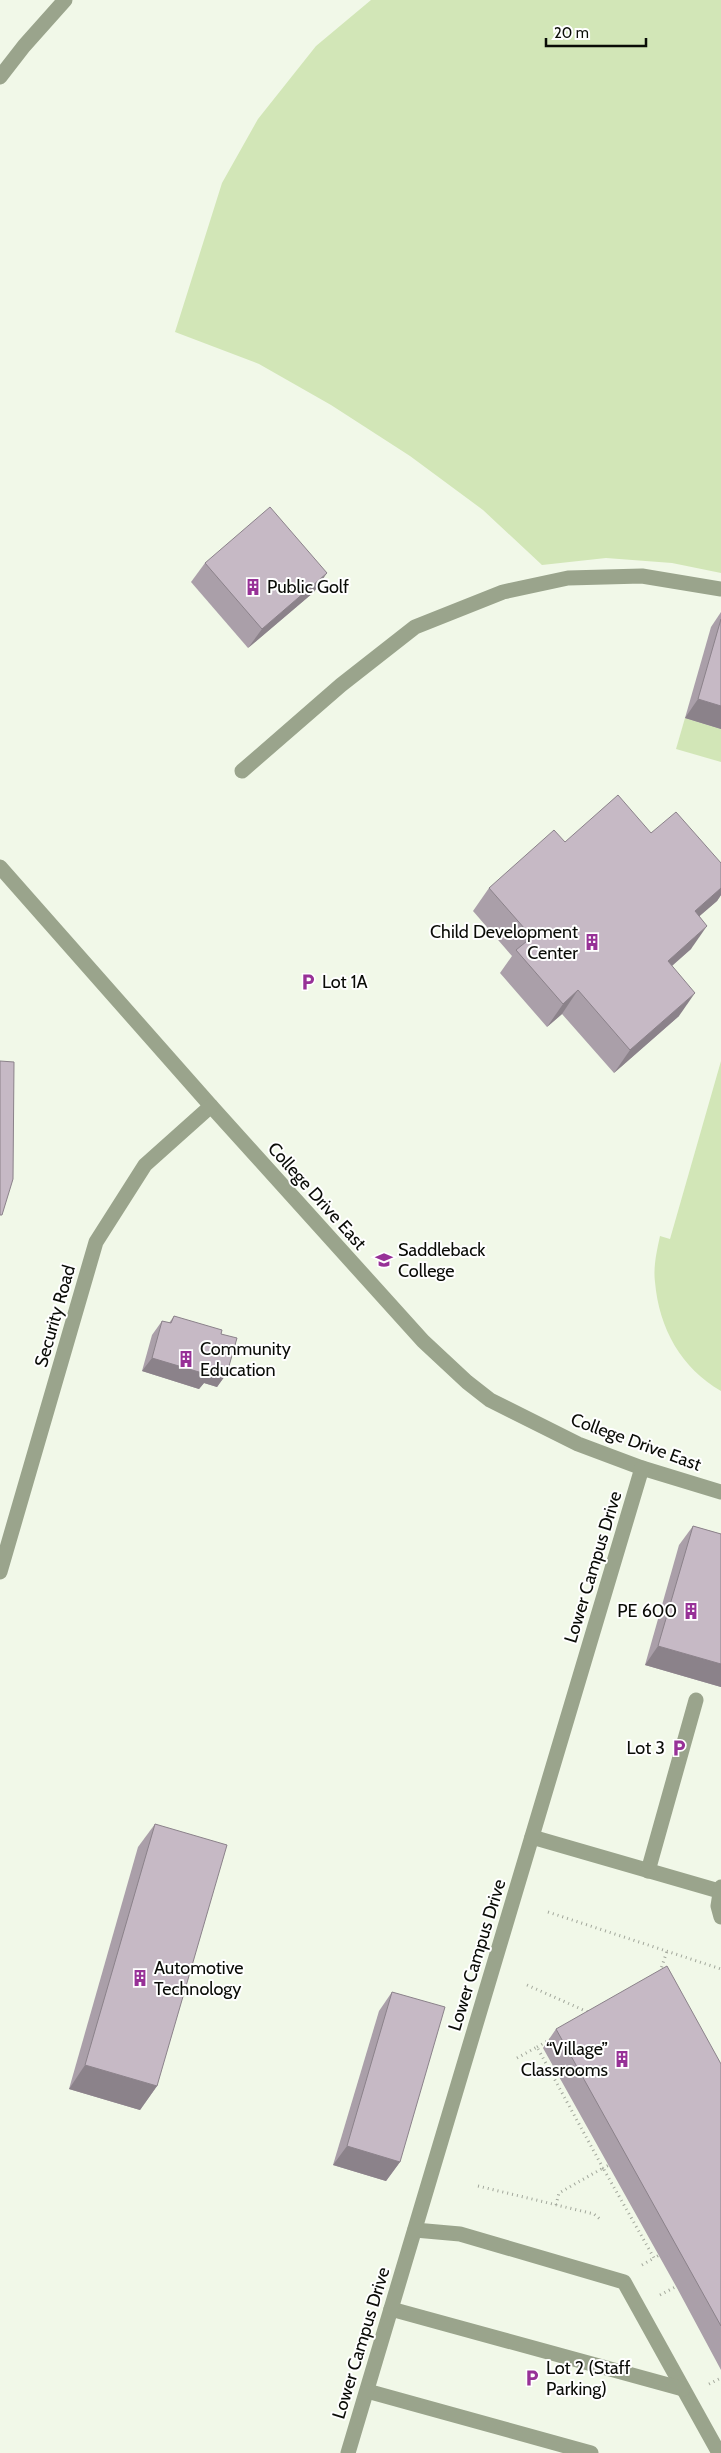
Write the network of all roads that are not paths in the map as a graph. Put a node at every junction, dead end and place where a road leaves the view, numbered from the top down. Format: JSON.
{"nodes":[{"id":1,"x":65,"y":0,"type":"edge"},
{"id":2,"x":0,"y":77,"type":"edge"},
{"id":3,"x":721,"y":589,"type":"edge"},
{"id":4,"x":242,"y":771,"type":"dead end"},
{"id":5,"x":0,"y":867,"type":"edge"},
{"id":6,"x":211,"y":1106,"type":"junction"},
{"id":7,"x":642,"y":1468,"type":"junction"},
{"id":8,"x":721,"y":1492,"type":"edge"},
{"id":9,"x":0,"y":1572,"type":"edge"},
{"id":10,"x":696,"y":1700,"type":"dead end"},
{"id":11,"x":532,"y":1837,"type":"junction"},
{"id":12,"x":648,"y":1871,"type":"junction"},
{"id":13,"x":720,"y":1889,"type":"edge"},
{"id":14,"x":721,"y":1917,"type":"edge"},
{"id":15,"x":415,"y":2230,"type":"junction"},
{"id":16,"x":391,"y":2309,"type":"junction"},
{"id":17,"x":683,"y":2389,"type":"junction"},
{"id":18,"x":367,"y":2391,"type":"junction"},
{"id":19,"x":348,"y":2453,"type":"edge"},
{"id":20,"x":591,"y":2453,"type":"edge"},
{"id":21,"x":719,"y":2453,"type":"edge"}],
"edges":[{"from":1,"to":2,"type":"street"},
{"from":3,"to":4,"type":"street"},
{"from":5,"to":6,"type":"street","name":"College Drive East"},
{"from":6,"to":7,"type":"street","name":"College Drive East"},
{"from":6,"to":9,"type":"street","name":"Security Road"},
{"from":7,"to":8,"type":"street","name":"College Drive East"},
{"from":7,"to":11,"type":"street","name":"Lower Campus Drive"},
{"from":10,"to":12,"type":"street"},
{"from":11,"to":12,"type":"street"},
{"from":11,"to":15,"type":"street","name":"Lower Campus Drive"},
{"from":12,"to":13,"type":"street"},
{"from":13,"to":14,"type":"street"},
{"from":15,"to":16,"type":"street","name":"Lower Campus Drive"},
{"from":15,"to":17,"type":"street"},
{"from":16,"to":17,"type":"street"},
{"from":16,"to":18,"type":"street","name":"Lower Campus Drive"},
{"from":17,"to":21,"type":"street"},
{"from":18,"to":19,"type":"street","name":"Lower Campus Drive"},
{"from":18,"to":20,"type":"street"}]}
